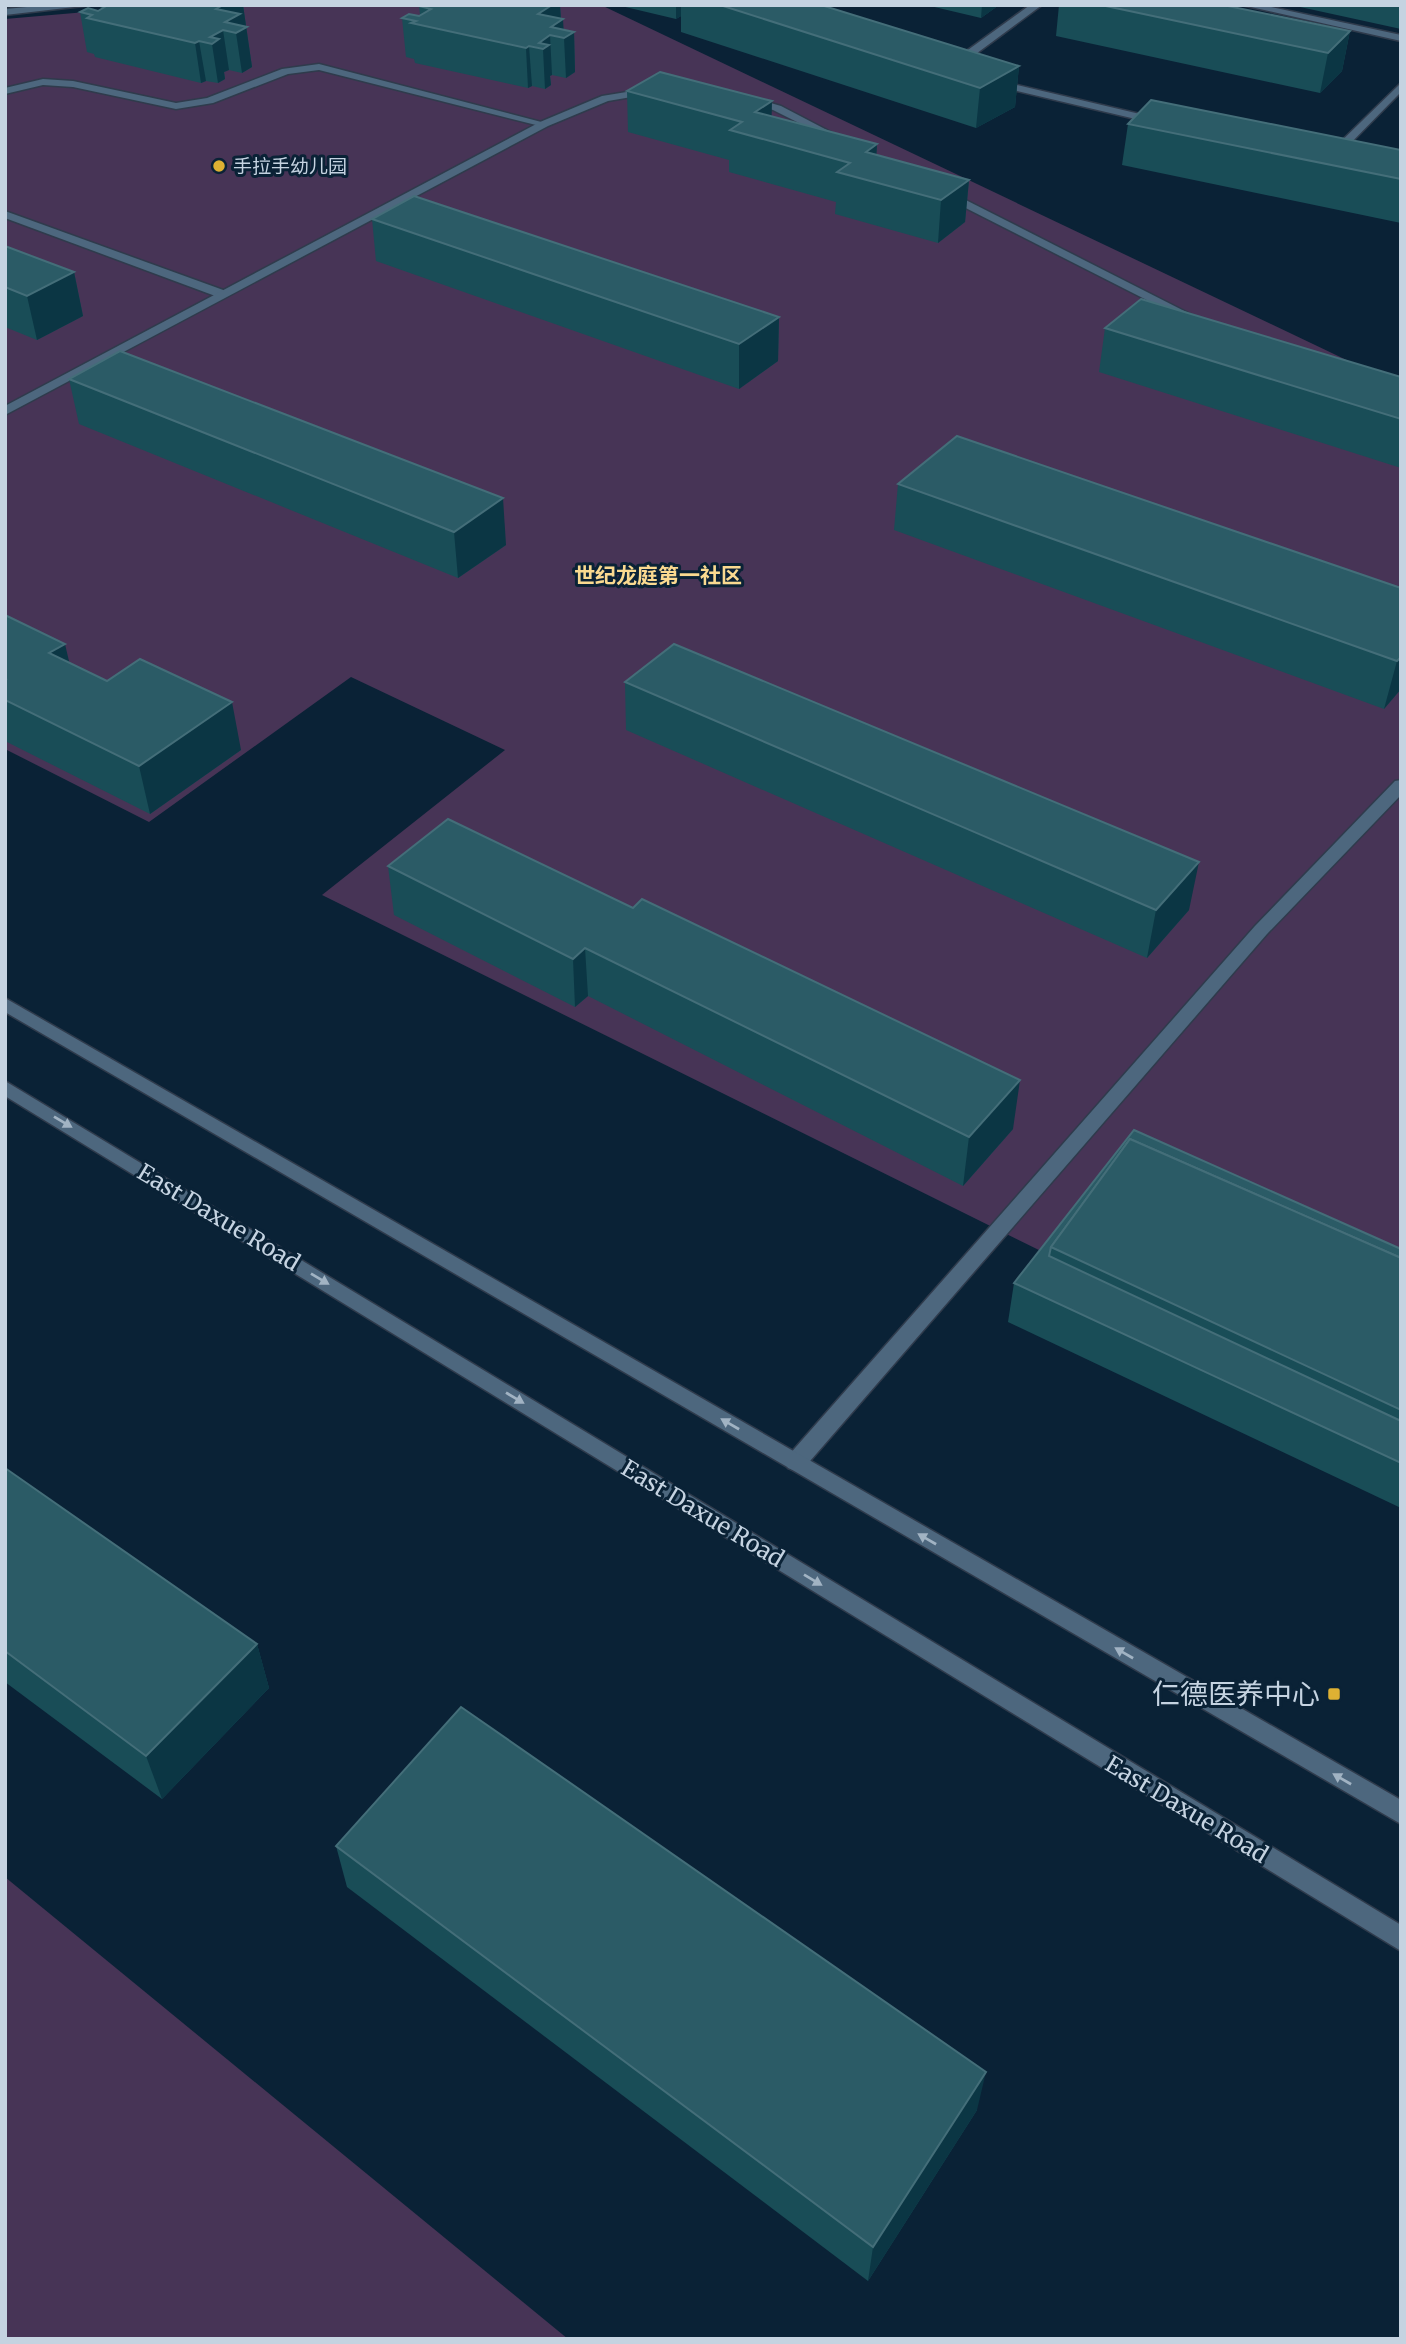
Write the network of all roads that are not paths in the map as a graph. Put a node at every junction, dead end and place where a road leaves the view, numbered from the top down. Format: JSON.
{"nodes":[{"id":1,"x":87,"y":5,"type":"edge"},
{"id":2,"x":1037,"y":5,"type":"edge"},
{"id":3,"x":1247,"y":5,"type":"edge"},
{"id":4,"x":5,"y":12,"type":"edge"},
{"id":5,"x":1401,"y":37,"type":"edge"},
{"id":6,"x":1401,"y":86,"type":"edge"},
{"id":7,"x":666,"y":90,"type":"edge"},
{"id":8,"x":5,"y":91,"type":"edge"},
{"id":9,"x":737,"y":96,"type":"edge"},
{"id":10,"x":544,"y":124,"type":"junction"},
{"id":11,"x":1178,"y":126,"type":"edge"},
{"id":12,"x":850,"y":145,"type":"edge"},
{"id":13,"x":1313,"y":158,"type":"edge"},
{"id":14,"x":936,"y":189,"type":"edge"},
{"id":15,"x":5,"y":214,"type":"edge"},
{"id":16,"x":222,"y":294,"type":"junction"},
{"id":17,"x":1206,"y":325,"type":"edge"},
{"id":18,"x":5,"y":411,"type":"edge"},
{"id":19,"x":1401,"y":785,"type":"edge"},
{"id":20,"x":5,"y":1004,"type":"edge"},
{"id":21,"x":5,"y":1087,"type":"edge"},
{"id":22,"x":796,"y":1462,"type":"junction"},
{"id":23,"x":1401,"y":1813,"type":"edge"},
{"id":24,"x":1401,"y":1939,"type":"edge"}],
"edges":[{"from":1,"to":4,"type":"street"},
{"from":2,"to":11,"type":"street"},
{"from":3,"to":5,"type":"street"},
{"from":6,"to":13,"type":"street"},
{"from":7,"to":10,"type":"street"},
{"from":8,"to":10,"type":"street"},
{"from":9,"to":12,"type":"street"},
{"from":10,"to":16,"type":"street"},
{"from":14,"to":17,"type":"street"},
{"from":15,"to":16,"type":"street"},
{"from":16,"to":18,"type":"street"},
{"from":19,"to":22,"type":"street"},
{"from":22,"to":20,"type":"street","one_way":true},
{"from":21,"to":24,"type":"street","name":"East Daxue Road","one_way":true},
{"from":23,"to":22,"type":"street","one_way":true}]}
